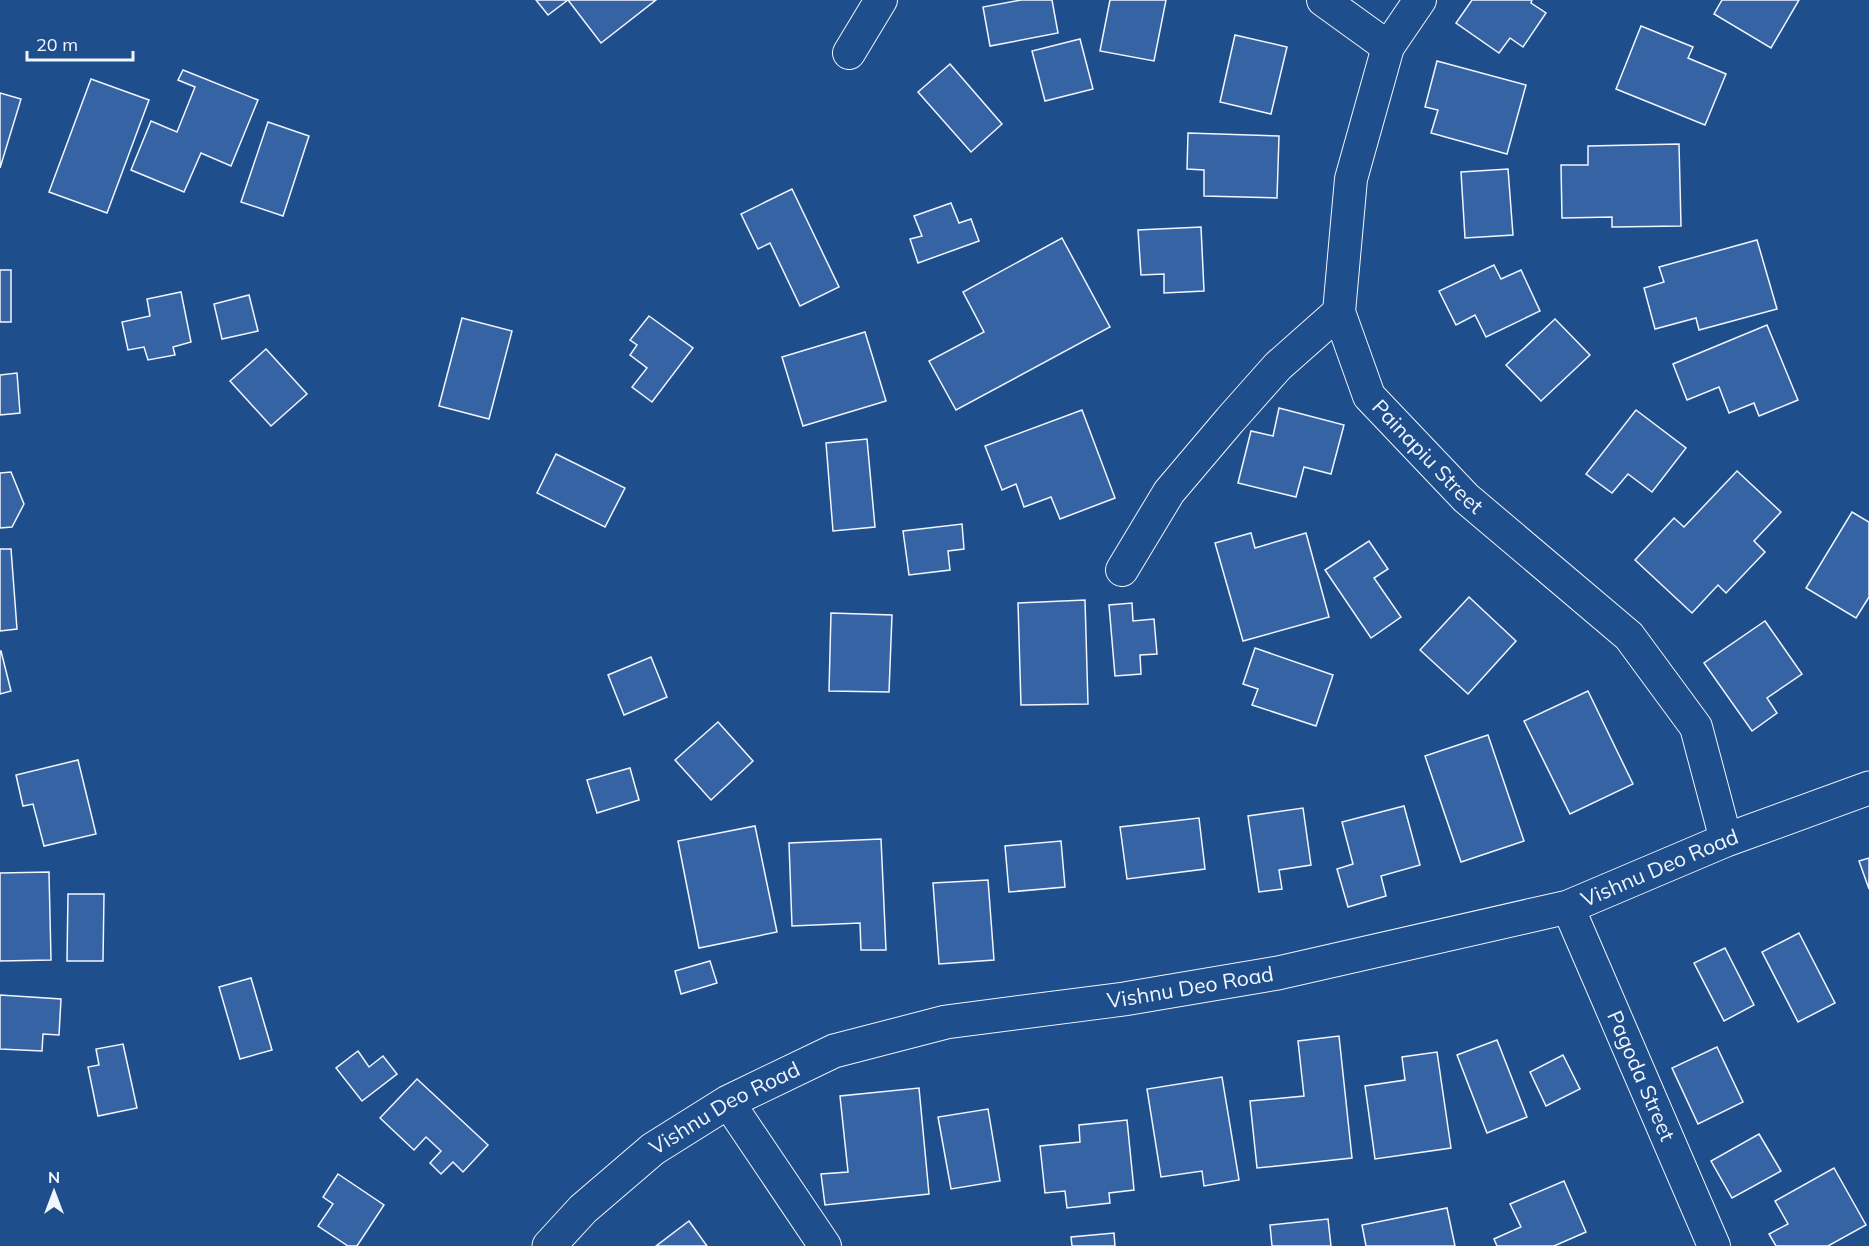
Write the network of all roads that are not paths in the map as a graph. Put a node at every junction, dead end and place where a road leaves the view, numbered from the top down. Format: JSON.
{"nodes":[{"id":1,"x":881,"y":0,"type":"edge"},
{"id":2,"x":1323,"y":0,"type":"edge"},
{"id":3,"x":1420,"y":0,"type":"edge"},
{"id":4,"x":1388,"y":47,"type":"junction"},
{"id":5,"x":849,"y":53,"type":"dead end"},
{"id":6,"x":1339,"y":312,"type":"junction"},
{"id":7,"x":1122,"y":570,"type":"dead end"},
{"id":8,"x":1869,"y":788,"type":"edge"},
{"id":9,"x":1726,"y":840,"type":"junction"},
{"id":10,"x":1568,"y":907,"type":"junction"},
{"id":11,"x":728,"y":1102,"type":"junction"},
{"id":12,"x":549,"y":1246,"type":"edge"},
{"id":13,"x":825,"y":1246,"type":"edge"},
{"id":14,"x":1714,"y":1246,"type":"edge"}],
"edges":[{"from":1,"to":5,"type":"street"},
{"from":2,"to":4,"type":"street"},
{"from":3,"to":4,"type":"street","name":"Painapiu Street"},
{"from":4,"to":6,"type":"street","name":"Painapiu Street"},
{"from":6,"to":7,"type":"street"},
{"from":6,"to":9,"type":"street","name":"Painapiu Street"},
{"from":8,"to":9,"type":"street","name":"Vishnu Deo Road"},
{"from":9,"to":10,"type":"street","name":"Vishnu Deo Road"},
{"from":10,"to":11,"type":"street","name":"Vishnu Deo Road"},
{"from":10,"to":14,"type":"street","name":"Pagoda Street"},
{"from":11,"to":12,"type":"street","name":"Vishnu Deo Road"},
{"from":11,"to":13,"type":"street"}]}
